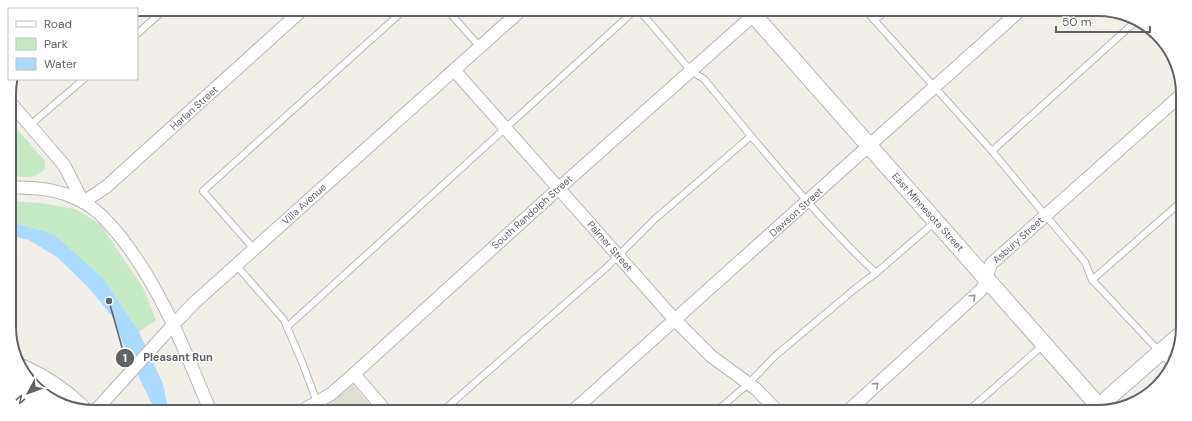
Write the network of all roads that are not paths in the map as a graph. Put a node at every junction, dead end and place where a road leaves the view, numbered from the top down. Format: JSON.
{"nodes":[{"id":1,"x":157,"y":16,"type":"edge"},
{"id":2,"x":295,"y":16,"type":"edge"},
{"id":3,"x":397,"y":16,"type":"edge"},
{"id":4,"x":453,"y":16,"type":"edge"},
{"id":5,"x":514,"y":16,"type":"edge"},
{"id":6,"x":629,"y":16,"type":"edge"},
{"id":7,"x":644,"y":16,"type":"edge"},
{"id":8,"x":751,"y":16,"type":"edge"},
{"id":9,"x":757,"y":16,"type":"edge"},
{"id":10,"x":870,"y":16,"type":"edge"},
{"id":11,"x":880,"y":16,"type":"edge"},
{"id":12,"x":1014,"y":16,"type":"edge"},
{"id":13,"x":874,"y":20,"type":"junction"},
{"id":14,"x":1133,"y":24,"type":"edge"},
{"id":15,"x":138,"y":33,"type":"edge"},
{"id":16,"x":480,"y":47,"type":"junction"},
{"id":17,"x":454,"y":70,"type":"junction"},
{"id":18,"x":691,"y":71,"type":"junction"},
{"id":19,"x":83,"y":80,"type":"edge"},
{"id":20,"x":934,"y":87,"type":"junction"},
{"id":21,"x":1176,"y":99,"type":"edge"},
{"id":22,"x":16,"y":109,"type":"edge"},
{"id":23,"x":30,"y":125,"type":"junction"},
{"id":24,"x":506,"y":129,"type":"junction"},
{"id":25,"x":751,"y":136,"type":"junction"},
{"id":26,"x":869,"y":146,"type":"junction"},
{"id":27,"x":992,"y":151,"type":"junction"},
{"id":28,"x":16,"y":187,"type":"edge"},
{"id":29,"x":559,"y":188,"type":"junction"},
{"id":30,"x":83,"y":202,"type":"junction"},
{"id":31,"x":807,"y":202,"type":"junction"},
{"id":32,"x":1176,"y":206,"type":"edge"},
{"id":33,"x":1046,"y":216,"type":"junction"},
{"id":34,"x":936,"y":221,"type":"junction"},
{"id":35,"x":254,"y":249,"type":"junction"},
{"id":36,"x":618,"y":255,"type":"junction"},
{"id":37,"x":236,"y":265,"type":"junction"},
{"id":38,"x":876,"y":273,"type":"junction"},
{"id":39,"x":986,"y":277,"type":"junction"},
{"id":40,"x":1092,"y":280,"type":"junction"},
{"id":41,"x":675,"y":320,"type":"junction"},
{"id":42,"x":173,"y":324,"type":"junction"},
{"id":43,"x":287,"y":327,"type":"junction"},
{"id":44,"x":1174,"y":340,"type":"edge"},
{"id":45,"x":1044,"y":344,"type":"junction"},
{"id":46,"x":1161,"y":352,"type":"junction"},
{"id":47,"x":1169,"y":360,"type":"edge"},
{"id":48,"x":31,"y":372,"type":"edge"},
{"id":49,"x":354,"y":374,"type":"junction"},
{"id":50,"x":748,"y":384,"type":"junction"},
{"id":51,"x":76,"y":402,"type":"edge"},
{"id":52,"x":317,"y":402,"type":"junction"},
{"id":53,"x":1106,"y":404,"type":"edge"},
{"id":54,"x":101,"y":405,"type":"edge"},
{"id":55,"x":208,"y":405,"type":"edge"},
{"id":56,"x":311,"y":405,"type":"edge"},
{"id":57,"x":381,"y":405,"type":"edge"},
{"id":58,"x":450,"y":405,"type":"edge"},
{"id":59,"x":580,"y":405,"type":"edge"},
{"id":60,"x":724,"y":405,"type":"edge"},
{"id":61,"x":771,"y":405,"type":"edge"},
{"id":62,"x":855,"y":405,"type":"edge"},
{"id":63,"x":975,"y":405,"type":"edge"},
{"id":64,"x":1096,"y":405,"type":"edge"}],
"edges":[{"from":1,"to":15,"type":"lane"},
{"from":2,"to":30,"type":"street","name":"Harlan Street"},
{"from":3,"to":35,"type":"lane"},
{"from":4,"to":16,"type":"lane"},
{"from":5,"to":16,"type":"street","name":"Villa Avenue"},
{"from":6,"to":24,"type":"lane"},
{"from":7,"to":18,"type":"lane"},
{"from":8,"to":18,"type":"street","name":"South Randolph Street"},
{"from":9,"to":26,"type":"street","name":"East Minnesota Street"},
{"from":10,"to":13,"type":"lane"},
{"from":11,"to":13,"type":"lane"},
{"from":12,"to":20,"type":"street","name":"Dawson Street"},
{"from":13,"to":20,"type":"lane"},
{"from":14,"to":27,"type":"lane"},
{"from":16,"to":17,"type":"street","name":"Villa Avenue"},
{"from":17,"to":24,"type":"street","name":"Palmer Street"},
{"from":17,"to":35,"type":"street","name":"Villa Avenue"},
{"from":18,"to":25,"type":"lane"},
{"from":18,"to":29,"type":"street","name":"South Randolph Street"},
{"from":19,"to":23,"type":"lane"},
{"from":20,"to":26,"type":"street","name":"Dawson Street"},
{"from":20,"to":27,"type":"lane"},
{"from":21,"to":33,"type":"street","name":"Asbury Street"},
{"from":22,"to":23,"type":"street"},
{"from":23,"to":30,"type":"street"},
{"from":24,"to":29,"type":"street","name":"Palmer Street"},
{"from":24,"to":43,"type":"lane"},
{"from":25,"to":31,"type":"lane"},
{"from":25,"to":36,"type":"lane"},
{"from":26,"to":31,"type":"street","name":"Dawson Street"},
{"from":26,"to":34,"type":"street","name":"East Minnesota Street"},
{"from":27,"to":33,"type":"lane"},
{"from":28,"to":30,"type":"street"},
{"from":29,"to":36,"type":"street","name":"Palmer Street"},
{"from":29,"to":49,"type":"street","name":"South Randolph Street"},
{"from":30,"to":42,"type":"street"},
{"from":31,"to":38,"type":"lane"},
{"from":31,"to":41,"type":"street","name":"Dawson Street"},
{"from":32,"to":40,"type":"lane"},
{"from":33,"to":39,"type":"street","name":"Asbury Street"},
{"from":33,"to":40,"type":"lane"},
{"from":34,"to":38,"type":"lane"},
{"from":34,"to":39,"type":"street","name":"East Minnesota Street"},
{"from":35,"to":37,"type":"street","name":"Villa Avenue"},
{"from":36,"to":41,"type":"street","name":"Palmer Street"},
{"from":36,"to":58,"type":"lane"},
{"from":37,"to":42,"type":"street","name":"Villa Avenue"},
{"from":37,"to":43,"type":"lane"},
{"from":38,"to":50,"type":"lane"},
{"from":39,"to":45,"type":"street","name":"East Minnesota Street"},
{"from":62,"to":39,"type":"street","name":"Asbury Street","one_way":true},
{"from":40,"to":46,"type":"lane"},
{"from":41,"to":50,"type":"street","name":"Palmer Street"},
{"from":41,"to":59,"type":"street","name":"Dawson Street"},
{"from":42,"to":54,"type":"street","name":"Villa Avenue"},
{"from":42,"to":55,"type":"street"},
{"from":43,"to":52,"type":"lane"},
{"from":44,"to":46,"type":"street"},
{"from":45,"to":63,"type":"lane"},
{"from":45,"to":64,"type":"street","name":"East Minnesota Street"},
{"from":46,"to":47,"type":"lane"},
{"from":46,"to":53,"type":"street"},
{"from":48,"to":51,"type":"street"},
{"from":49,"to":52,"type":"street","name":"South Randolph Street"},
{"from":49,"to":57,"type":"street"},
{"from":50,"to":60,"type":"lane"},
{"from":50,"to":61,"type":"street","name":"Palmer Street"},
{"from":52,"to":56,"type":"street","name":"South Randolph Street"}]}
